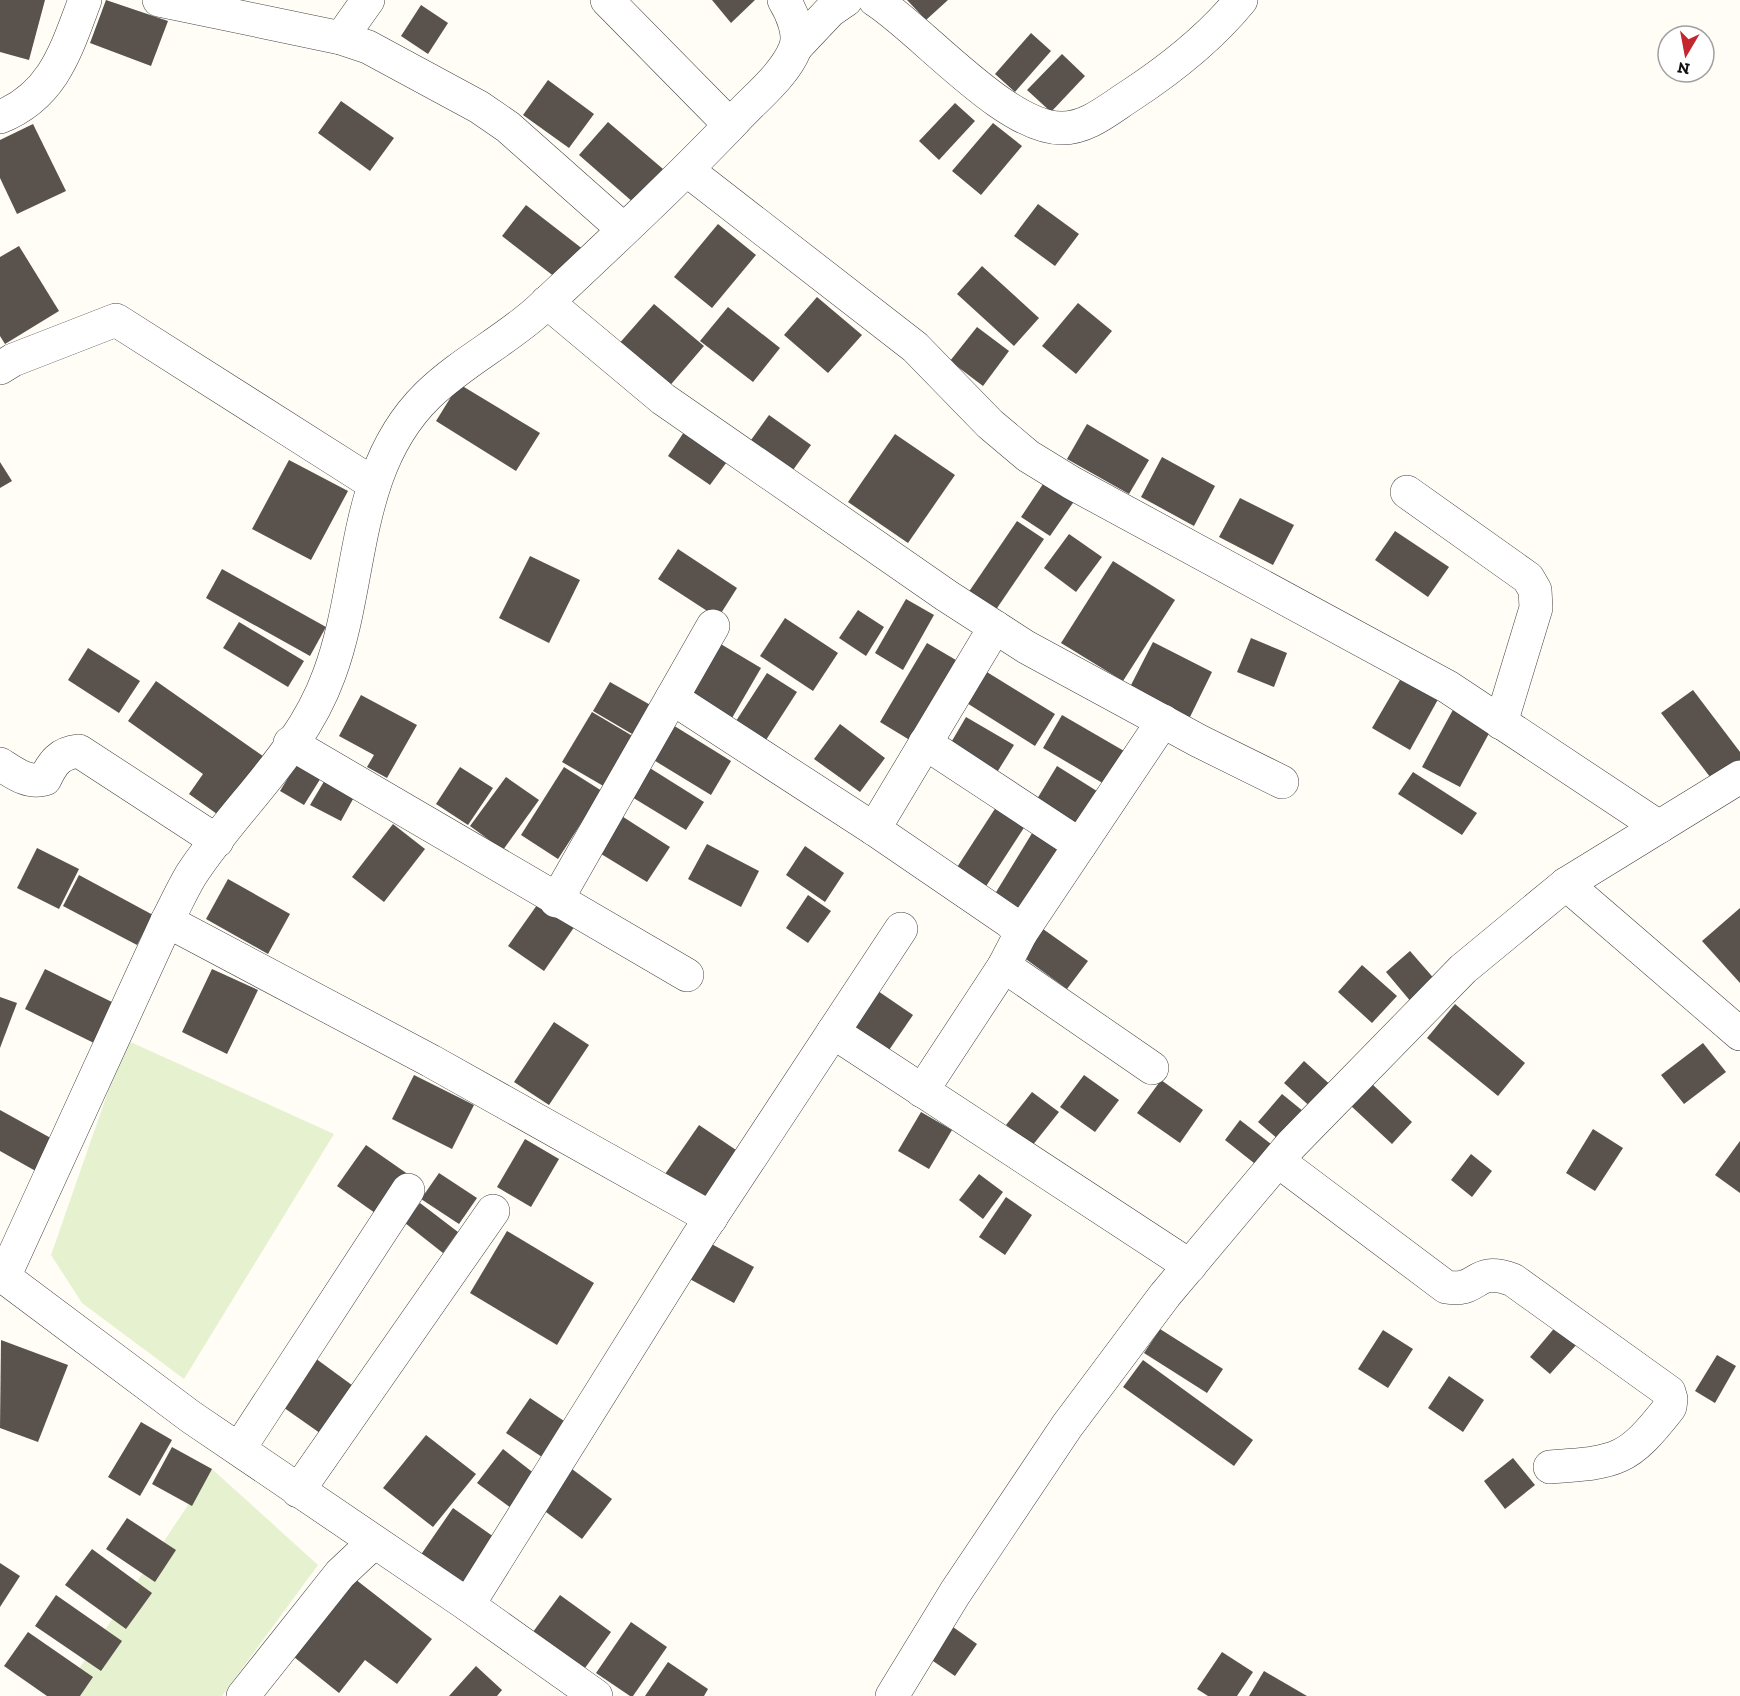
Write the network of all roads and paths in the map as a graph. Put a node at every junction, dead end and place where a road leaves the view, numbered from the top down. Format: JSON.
{"nodes":[{"id":1,"x":85,"y":0,"type":"edge"},
{"id":2,"x":159,"y":0,"type":"edge"},
{"id":3,"x":368,"y":0,"type":"edge"},
{"id":4,"x":607,"y":0,"type":"edge"},
{"id":5,"x":784,"y":0,"type":"edge"},
{"id":6,"x":846,"y":0,"type":"edge"},
{"id":7,"x":875,"y":0,"type":"edge"},
{"id":8,"x":1241,"y":0,"type":"edge"},
{"id":9,"x":341,"y":38,"type":"junction"},
{"id":10,"x":796,"y":47,"type":"junction"},
{"id":11,"x":0,"y":117,"type":"edge"},
{"id":12,"x":730,"y":124,"type":"junction"},
{"id":13,"x":687,"y":170,"type":"junction"},
{"id":14,"x":623,"y":229,"type":"junction"},
{"id":15,"x":542,"y":306,"type":"junction"},
{"id":16,"x":0,"y":368,"type":"edge"},
{"id":17,"x":374,"y":484,"type":"junction"},
{"id":18,"x":1407,"y":492,"type":"dead end"},
{"id":19,"x":713,"y":626,"type":"dead end"},
{"id":20,"x":995,"y":627,"type":"junction"},
{"id":21,"x":672,"y":698,"type":"junction"},
{"id":22,"x":1163,"y":721,"type":"junction"},
{"id":23,"x":1502,"y":723,"type":"junction"},
{"id":24,"x":290,"y":743,"type":"junction"},
{"id":25,"x":926,"y":743,"type":"junction"},
{"id":26,"x":0,"y":764,"type":"edge"},
{"id":27,"x":1740,"y":777,"type":"edge"},
{"id":28,"x":1282,"y":782,"type":"dead end"},
{"id":29,"x":1659,"y":827,"type":"junction"},
{"id":30,"x":874,"y":829,"type":"junction"},
{"id":31,"x":217,"y":841,"type":"junction"},
{"id":32,"x":1080,"y":845,"type":"junction"},
{"id":33,"x":1566,"y":884,"type":"junction"},
{"id":34,"x":556,"y":901,"type":"junction"},
{"id":35,"x":167,"y":921,"type":"junction"},
{"id":36,"x":901,"y":929,"type":"dead end"},
{"id":37,"x":1021,"y":933,"type":"junction"},
{"id":38,"x":1004,"y":966,"type":"junction"},
{"id":39,"x":687,"y":975,"type":"dead end"},
{"id":40,"x":833,"y":1032,"type":"junction"},
{"id":41,"x":1740,"y":1034,"type":"edge"},
{"id":42,"x":1152,"y":1068,"type":"dead end"},
{"id":43,"x":922,"y":1090,"type":"junction"},
{"id":44,"x":1278,"y":1161,"type":"junction"},
{"id":45,"x":408,"y":1190,"type":"dead end"},
{"id":46,"x":493,"y":1212,"type":"dead end"},
{"id":47,"x":711,"y":1218,"type":"junction"},
{"id":48,"x":1190,"y":1266,"type":"junction"},
{"id":49,"x":2,"y":1276,"type":"edge"},
{"id":50,"x":239,"y":1449,"type":"junction"},
{"id":51,"x":1551,"y":1467,"type":"dead end"},
{"id":52,"x":298,"y":1491,"type":"junction"},
{"id":53,"x":373,"y":1543,"type":"junction"},
{"id":54,"x":468,"y":1605,"type":"junction"},
{"id":55,"x":243,"y":1696,"type":"edge"},
{"id":56,"x":595,"y":1696,"type":"edge"},
{"id":57,"x":892,"y":1696,"type":"edge"}],
"edges":[{"from":1,"to":11,"type":"street"},
{"from":2,"to":9,"type":"street"},
{"from":3,"to":9,"type":"street"},
{"from":4,"to":12,"type":"street"},
{"from":5,"to":10,"type":"street"},
{"from":6,"to":10,"type":"street"},
{"from":7,"to":8,"type":"street"},
{"from":9,"to":14,"type":"street"},
{"from":10,"to":12,"type":"street"},
{"from":12,"to":13,"type":"street"},
{"from":13,"to":14,"type":"street"},
{"from":13,"to":23,"type":"street"},
{"from":14,"to":15,"type":"street"},
{"from":15,"to":17,"type":"street"},
{"from":15,"to":20,"type":"street"},
{"from":16,"to":17,"type":"street"},
{"from":17,"to":24,"type":"street"},
{"from":18,"to":23,"type":"street"},
{"from":19,"to":21,"type":"street"},
{"from":20,"to":22,"type":"street"},
{"from":20,"to":25,"type":"street"},
{"from":21,"to":30,"type":"street"},
{"from":21,"to":34,"type":"street"},
{"from":22,"to":28,"type":"street"},
{"from":22,"to":32,"type":"street"},
{"from":23,"to":29,"type":"street"},
{"from":24,"to":31,"type":"street"},
{"from":24,"to":34,"type":"street"},
{"from":25,"to":30,"type":"street"},
{"from":25,"to":32,"type":"street"},
{"from":26,"to":31,"type":"street"},
{"from":27,"to":29,"type":"street"},
{"from":29,"to":33,"type":"street"},
{"from":30,"to":37,"type":"street"},
{"from":31,"to":35,"type":"street"},
{"from":32,"to":37,"type":"street"},
{"from":33,"to":41,"type":"street"},
{"from":33,"to":44,"type":"street"},
{"from":34,"to":39,"type":"street"},
{"from":35,"to":47,"type":"street"},
{"from":35,"to":49,"type":"street"},
{"from":36,"to":40,"type":"street"},
{"from":37,"to":38,"type":"street"},
{"from":38,"to":42,"type":"street"},
{"from":38,"to":43,"type":"street"},
{"from":40,"to":43,"type":"street"},
{"from":40,"to":47,"type":"street"},
{"from":43,"to":48,"type":"street"},
{"from":44,"to":48,"type":"street"},
{"from":44,"to":51,"type":"street"},
{"from":45,"to":50,"type":"street"},
{"from":46,"to":52,"type":"street"},
{"from":47,"to":54,"type":"street"},
{"from":48,"to":57,"type":"street"},
{"from":49,"to":50,"type":"street"},
{"from":50,"to":52,"type":"street"},
{"from":52,"to":53,"type":"street"},
{"from":53,"to":54,"type":"street"},
{"from":53,"to":55,"type":"street"},
{"from":54,"to":56,"type":"street"}]}
